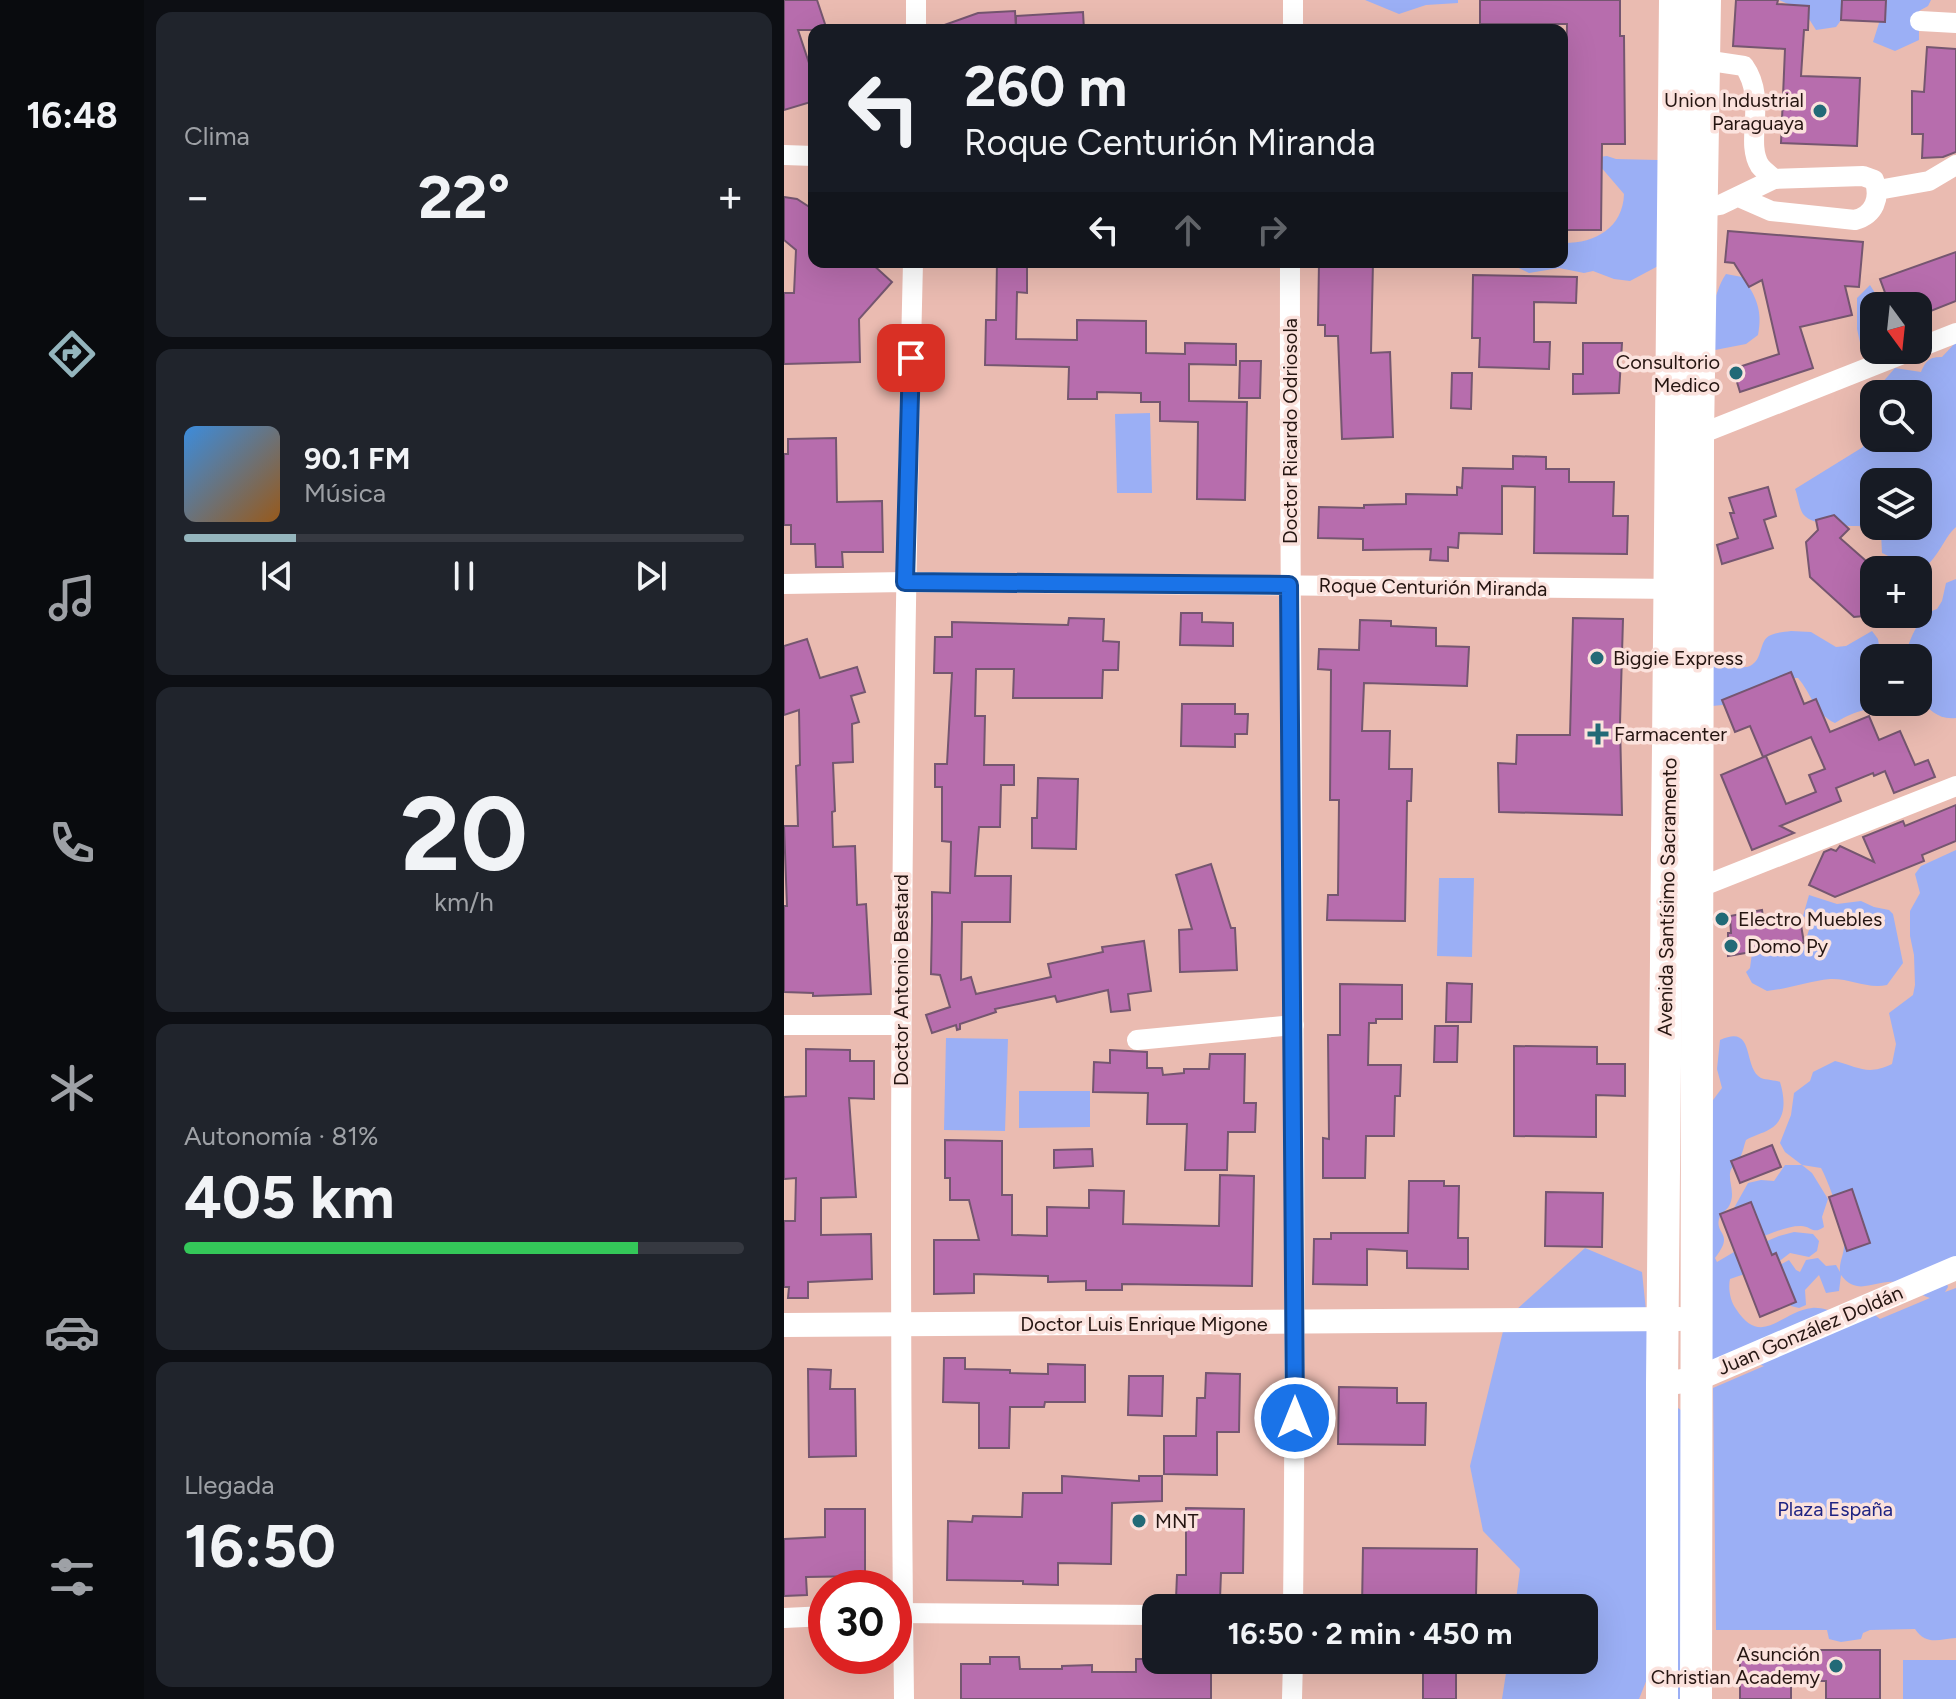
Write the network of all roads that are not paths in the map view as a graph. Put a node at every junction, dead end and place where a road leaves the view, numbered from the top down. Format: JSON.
{"nodes":[{"id":1,"x":916,"y":0,"type":"edge"},
{"id":2,"x":1293,"y":0,"type":"edge"},
{"id":3,"x":1675,"y":0,"type":"edge"},
{"id":4,"x":1705,"y":0,"type":"edge"},
{"id":5,"x":1920,"y":21,"type":"dead end"},
{"id":6,"x":1956,"y":23,"type":"edge"},
{"id":7,"x":916,"y":24,"type":"edge"},
{"id":8,"x":1293,"y":24,"type":"edge"},
{"id":9,"x":1704,"y":60,"type":"junction"},
{"id":10,"x":784,"y":155,"type":"edge"},
{"id":11,"x":808,"y":156,"type":"edge"},
{"id":12,"x":1956,"y":165,"type":"edge"},
{"id":13,"x":1774,"y":179,"type":"junction"},
{"id":14,"x":1878,"y":190,"type":"junction"},
{"id":15,"x":1739,"y":197,"type":"junction"},
{"id":16,"x":1688,"y":210,"type":"junction"},
{"id":17,"x":913,"y":268,"type":"edge"},
{"id":18,"x":1290,"y":268,"type":"edge"},
{"id":19,"x":1956,"y":333,"type":"edge"},
{"id":20,"x":1932,"y":343,"type":"edge"},
{"id":21,"x":1878,"y":364,"type":"edge"},
{"id":22,"x":1698,"y":435,"type":"junction"},
{"id":23,"x":905,"y":582,"type":"junction"},
{"id":24,"x":784,"y":584,"type":"edge"},
{"id":25,"x":1289,"y":585,"type":"junction"},
{"id":26,"x":1684,"y":589,"type":"junction"},
{"id":27,"x":1956,"y":786,"type":"edge"},
{"id":28,"x":1698,"y":888,"type":"junction"},
{"id":29,"x":784,"y":1025,"type":"edge"},
{"id":30,"x":900,"y":1025,"type":"junction"},
{"id":31,"x":1294,"y":1025,"type":"junction"},
{"id":32,"x":1137,"y":1040,"type":"dead end"},
{"id":33,"x":1956,"y":1268,"type":"edge"},
{"id":34,"x":1662,"y":1319,"type":"junction"},
{"id":35,"x":1697,"y":1319,"type":"junction"},
{"id":36,"x":1296,"y":1323,"type":"junction"},
{"id":37,"x":784,"y":1325,"type":"edge"},
{"id":38,"x":900,"y":1325,"type":"junction"},
{"id":39,"x":1697,"y":1379,"type":"junction"},
{"id":40,"x":1662,"y":1384,"type":"junction"},
{"id":41,"x":898,"y":1570,"type":"edge"},
{"id":42,"x":1293,"y":1594,"type":"edge"},
{"id":43,"x":912,"y":1613,"type":"edge"},
{"id":44,"x":1142,"y":1615,"type":"edge"},
{"id":45,"x":808,"y":1617,"type":"edge"},
{"id":46,"x":784,"y":1618,"type":"edge"},
{"id":47,"x":902,"y":1674,"type":"edge"},
{"id":48,"x":1293,"y":1674,"type":"edge"},
{"id":49,"x":904,"y":1699,"type":"edge"},
{"id":50,"x":1292,"y":1699,"type":"edge"},
{"id":51,"x":1662,"y":1699,"type":"edge"},
{"id":52,"x":1696,"y":1699,"type":"edge"}],
"edges":[{"from":1,"to":7,"type":"street"},
{"from":2,"to":8,"type":"street"},
{"from":3,"to":16,"type":"main road","name":"Avenida Santísimo Sacramento"},
{"from":4,"to":9,"type":"main road","name":"Avenida Santísimo Sacramento"},
{"from":5,"to":6,"type":"street"},
{"from":9,"to":13,"type":"street"},
{"from":9,"to":16,"type":"main road","name":"Avenida Santísimo Sacramento"},
{"from":10,"to":11,"type":"street"},
{"from":12,"to":14,"type":"street"},
{"from":13,"to":14,"type":"street"},
{"from":13,"to":15,"type":"street"},
{"from":14,"to":15,"type":"street"},
{"from":15,"to":16,"type":"street"},
{"from":16,"to":22,"type":"main road","name":"Avenida Santísimo Sacramento"},
{"from":16,"to":26,"type":"main road","name":"Avenida Santísimo Sacramento"},
{"from":17,"to":23,"type":"street","name":"Doctor Antonio Bestard"},
{"from":18,"to":25,"type":"street","name":"Doctor Ricardo Odriosola"},
{"from":19,"to":20,"type":"street"},
{"from":21,"to":22,"type":"street"},
{"from":22,"to":26,"type":"main road","name":"Avenida Santísimo Sacramento"},
{"from":23,"to":24,"type":"street","name":"Roque Centurión Miranda"},
{"from":23,"to":25,"type":"street","name":"Roque Centurión Miranda"},
{"from":23,"to":30,"type":"street","name":"Doctor Antonio Bestard"},
{"from":25,"to":26,"type":"street","name":"Roque Centurión Miranda"},
{"from":25,"to":31,"type":"street","name":"Doctor Ricardo Odriosola"},
{"from":26,"to":28,"type":"main road","name":"Avenida Santísimo Sacramento"},
{"from":26,"to":34,"type":"main road","name":"Avenida Santísimo Sacramento"},
{"from":27,"to":28,"type":"street"},
{"from":28,"to":35,"type":"main road","name":"Avenida Santísimo Sacramento"},
{"from":29,"to":30,"type":"street"},
{"from":30,"to":38,"type":"street","name":"Doctor Antonio Bestard"},
{"from":31,"to":32,"type":"street"},
{"from":31,"to":36,"type":"street","name":"Doctor Ricardo Odriosola"},
{"from":33,"to":39,"type":"street","name":"Juan González Doldán"},
{"from":34,"to":35,"type":"street","name":"Doctor Luis Enrique Migone"},
{"from":34,"to":36,"type":"street","name":"Doctor Luis Enrique Migone"},
{"from":34,"to":40,"type":"main road","name":"Avenida Santísimo Sacramento"},
{"from":35,"to":39,"type":"main road","name":"Avenida Santísimo Sacramento"},
{"from":36,"to":38,"type":"street","name":"Doctor Luis Enrique Migone"},
{"from":36,"to":42,"type":"street","name":"Doctor Ricardo Odriosola"},
{"from":37,"to":38,"type":"street","name":"Doctor Luis Enrique Migone"},
{"from":38,"to":41,"type":"street","name":"Doctor Antonio Bestard"},
{"from":39,"to":40,"type":"street","name":"Juan González Doldán"},
{"from":39,"to":52,"type":"main road","name":"Avenida Santísimo Sacramento"},
{"from":40,"to":51,"type":"main road","name":"Avenida Santísimo Sacramento"},
{"from":43,"to":44,"type":"street"},
{"from":45,"to":46,"type":"street"},
{"from":47,"to":49,"type":"street","name":"Doctor Antonio Bestard"},
{"from":48,"to":50,"type":"street"}]}
